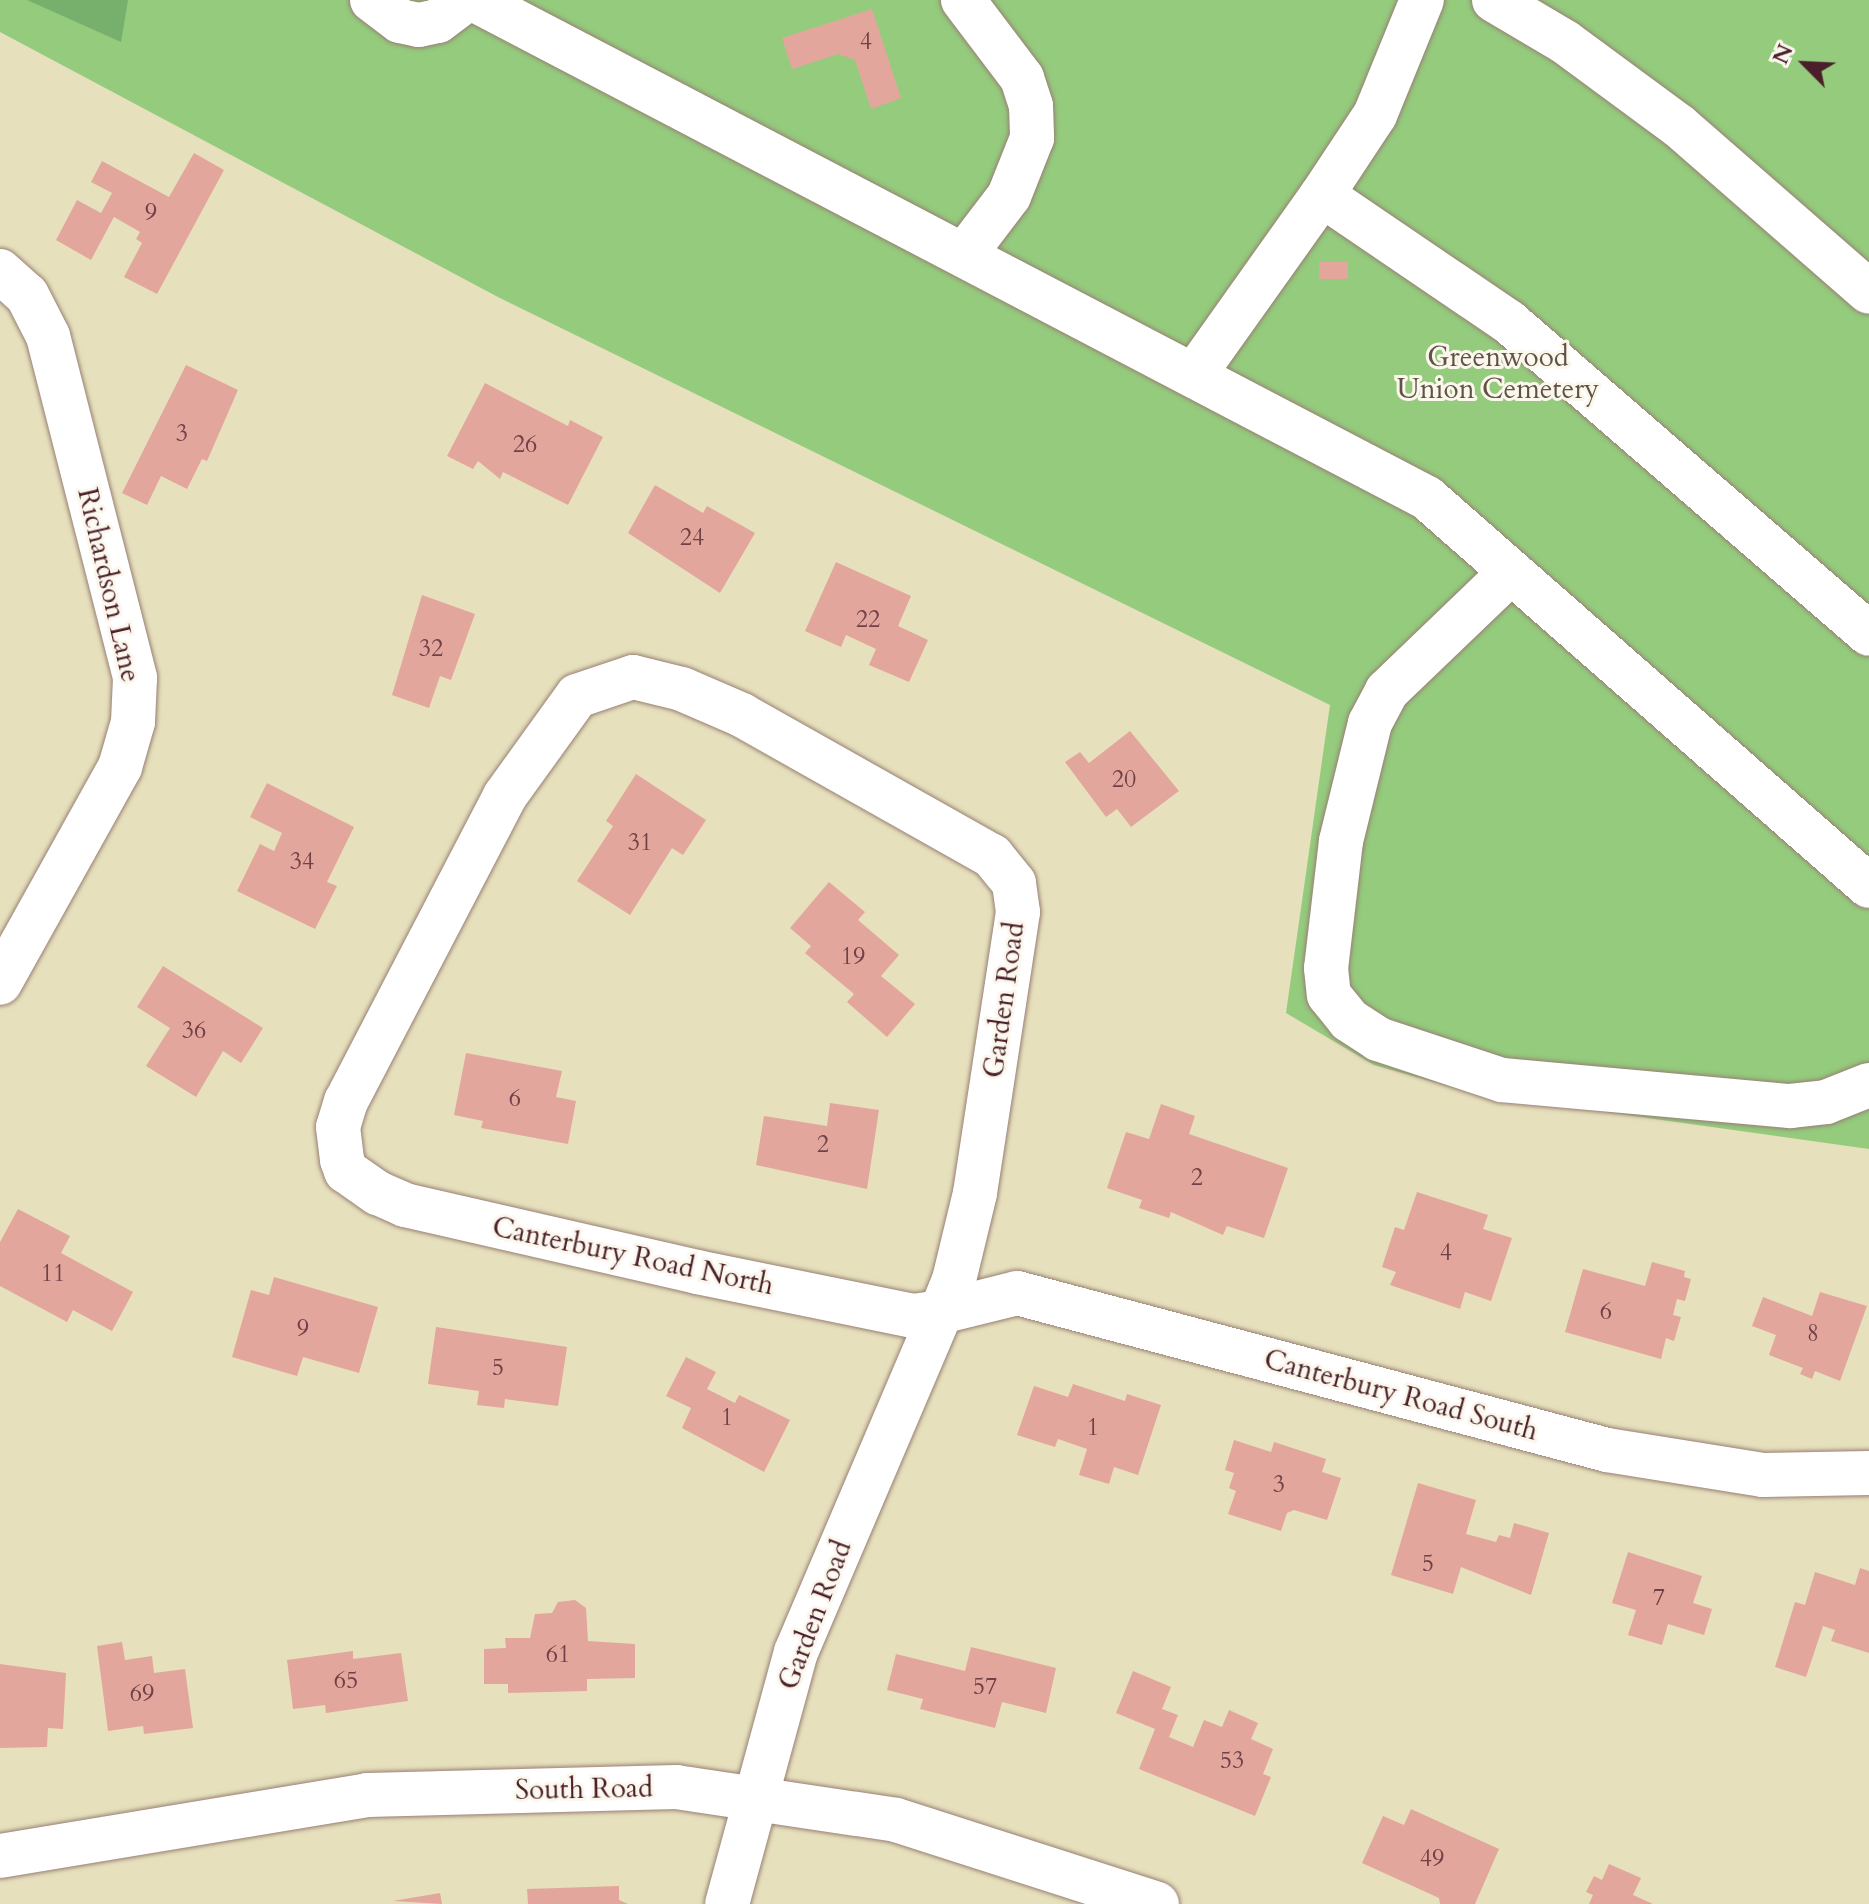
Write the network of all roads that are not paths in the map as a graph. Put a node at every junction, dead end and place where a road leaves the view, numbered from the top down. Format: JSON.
{"nodes":[{"id":1,"x":372,"y":0,"type":"edge"},
{"id":2,"x":466,"y":0,"type":"edge"},
{"id":3,"x":475,"y":0,"type":"edge"},
{"id":4,"x":963,"y":0,"type":"edge"},
{"id":5,"x":1422,"y":0,"type":"edge"},
{"id":6,"x":1494,"y":0,"type":"edge"},
{"id":7,"x":1322,"y":195,"type":"junction"},
{"id":8,"x":964,"y":255,"type":"junction"},
{"id":9,"x":0,"y":271,"type":"edge"},
{"id":10,"x":1869,"y":292,"type":"edge"},
{"id":11,"x":1194,"y":375,"type":"junction"},
{"id":12,"x":1511,"y":572,"type":"junction"},
{"id":13,"x":1869,"y":634,"type":"edge"},
{"id":14,"x":1869,"y":886,"type":"edge"},
{"id":15,"x":0,"y":983,"type":"edge"},
{"id":16,"x":1869,"y":1085,"type":"edge"},
{"id":17,"x":342,"y":1160,"type":"joint"},
{"id":18,"x":941,"y":1312,"type":"junction"},
{"id":19,"x":1869,"y":1473,"type":"edge"},
{"id":20,"x":756,"y":1799,"type":"junction"},
{"id":21,"x":0,"y":1856,"type":"edge"},
{"id":22,"x":727,"y":1904,"type":"edge"},
{"id":23,"x":1157,"y":1904,"type":"edge"}],
"edges":[{"from":1,"to":2,"type":"street"},
{"from":3,"to":8,"type":"street"},
{"from":4,"to":8,"type":"street"},
{"from":5,"to":7,"type":"street"},
{"from":6,"to":10,"type":"street"},
{"from":7,"to":11,"type":"street"},
{"from":7,"to":13,"type":"street"},
{"from":8,"to":11,"type":"street"},
{"from":9,"to":15,"type":"street","name":"Richardson Lane"},
{"from":11,"to":12,"type":"street"},
{"from":12,"to":14,"type":"street"},
{"from":12,"to":16,"type":"street"},
{"from":17,"to":18,"type":"street","name":"Canterbury Road North"},
{"from":17,"to":18,"type":"street","name":"Garden Road"},
{"from":18,"to":19,"type":"street","name":"Canterbury Road South"},
{"from":18,"to":20,"type":"street","name":"Garden Road"},
{"from":20,"to":21,"type":"street","name":"South Road"},
{"from":20,"to":22,"type":"street","name":"Garden Road"},
{"from":20,"to":23,"type":"street","name":"South Road"}]}
